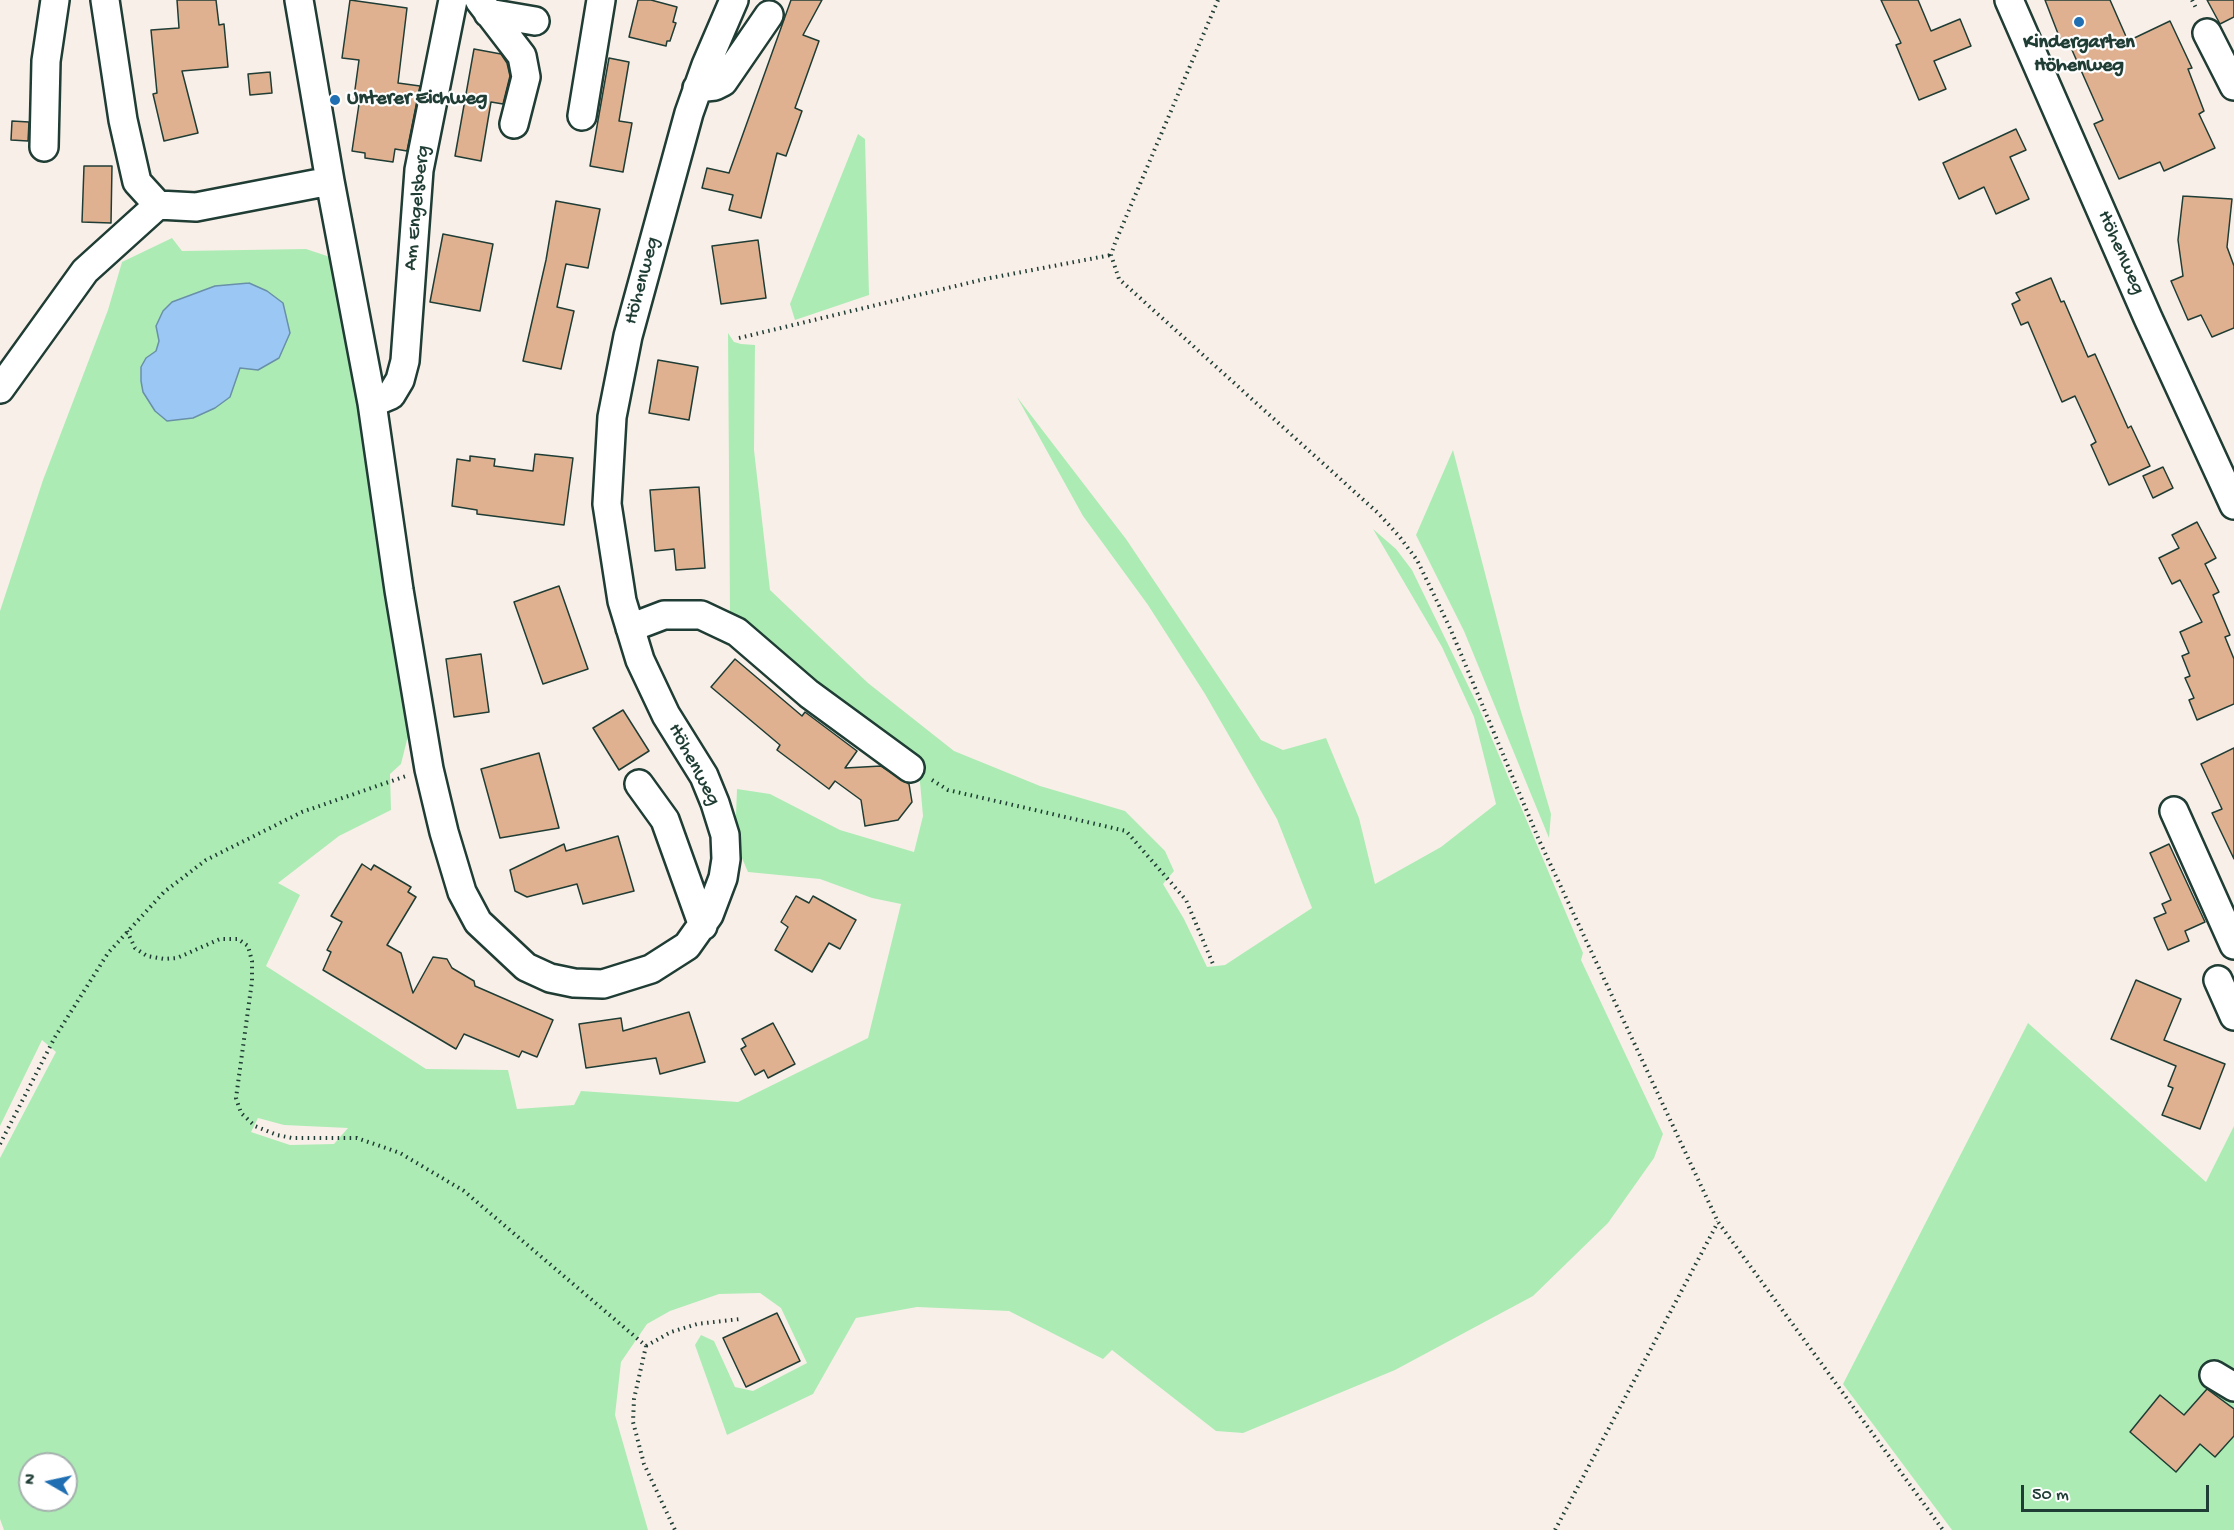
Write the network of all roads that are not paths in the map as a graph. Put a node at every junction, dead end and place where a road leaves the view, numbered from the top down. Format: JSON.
{"nodes":[{"id":1,"x":55,"y":0,"type":"edge"},
{"id":2,"x":105,"y":0,"type":"edge"},
{"id":3,"x":299,"y":0,"type":"edge"},
{"id":4,"x":453,"y":0,"type":"edge"},
{"id":5,"x":601,"y":0,"type":"edge"},
{"id":6,"x":734,"y":0,"type":"edge"},
{"id":7,"x":2009,"y":0,"type":"edge"},
{"id":8,"x":484,"y":6,"type":"edge"},
{"id":9,"x":769,"y":15,"type":"dead end"},
{"id":10,"x":535,"y":21,"type":"dead end"},
{"id":11,"x":2207,"y":33,"type":"dead end"},
{"id":12,"x":2234,"y":86,"type":"edge"},
{"id":13,"x":697,"y":88,"type":"junction"},
{"id":14,"x":582,"y":116,"type":"dead end"},
{"id":15,"x":514,"y":124,"type":"dead end"},
{"id":16,"x":44,"y":147,"type":"dead end"},
{"id":17,"x":330,"y":181,"type":"junction"},
{"id":18,"x":158,"y":205,"type":"junction"},
{"id":19,"x":0,"y":389,"type":"edge"},
{"id":20,"x":372,"y":403,"type":"junction"},
{"id":21,"x":2234,"y":505,"type":"edge"},
{"id":22,"x":630,"y":628,"type":"junction"},
{"id":23,"x":910,"y":768,"type":"road end"},
{"id":24,"x":639,"y":784,"type":"dead end"},
{"id":25,"x":2174,"y":811,"type":"dead end"},
{"id":26,"x":703,"y":926,"type":"junction"},
{"id":27,"x":2234,"y":945,"type":"edge"},
{"id":28,"x":2222,"y":979,"type":"edge"},
{"id":29,"x":2234,"y":1016,"type":"edge"}],
"edges":[{"from":1,"to":16,"type":"street"},
{"from":2,"to":18,"type":"street"},
{"from":3,"to":17,"type":"street","name":"Höhenweg"},
{"from":4,"to":20,"type":"street","name":"Am Engelsberg"},
{"from":5,"to":14,"type":"street"},
{"from":6,"to":13,"type":"street","name":"Höhenweg"},
{"from":7,"to":21,"type":"street","name":"Höhenweg"},
{"from":8,"to":10,"type":"street"},
{"from":8,"to":15,"type":"street"},
{"from":9,"to":13,"type":"street"},
{"from":11,"to":12,"type":"street"},
{"from":13,"to":22,"type":"street","name":"Höhenweg"},
{"from":17,"to":18,"type":"street"},
{"from":17,"to":20,"type":"street","name":"Höhenweg"},
{"from":18,"to":19,"type":"street"},
{"from":20,"to":26,"type":"street","name":"Höhenweg"},
{"from":22,"to":23,"type":"street"},
{"from":22,"to":26,"type":"street","name":"Höhenweg"},
{"from":24,"to":26,"type":"street"},
{"from":25,"to":27,"type":"street"},
{"from":28,"to":29,"type":"street"}]}
